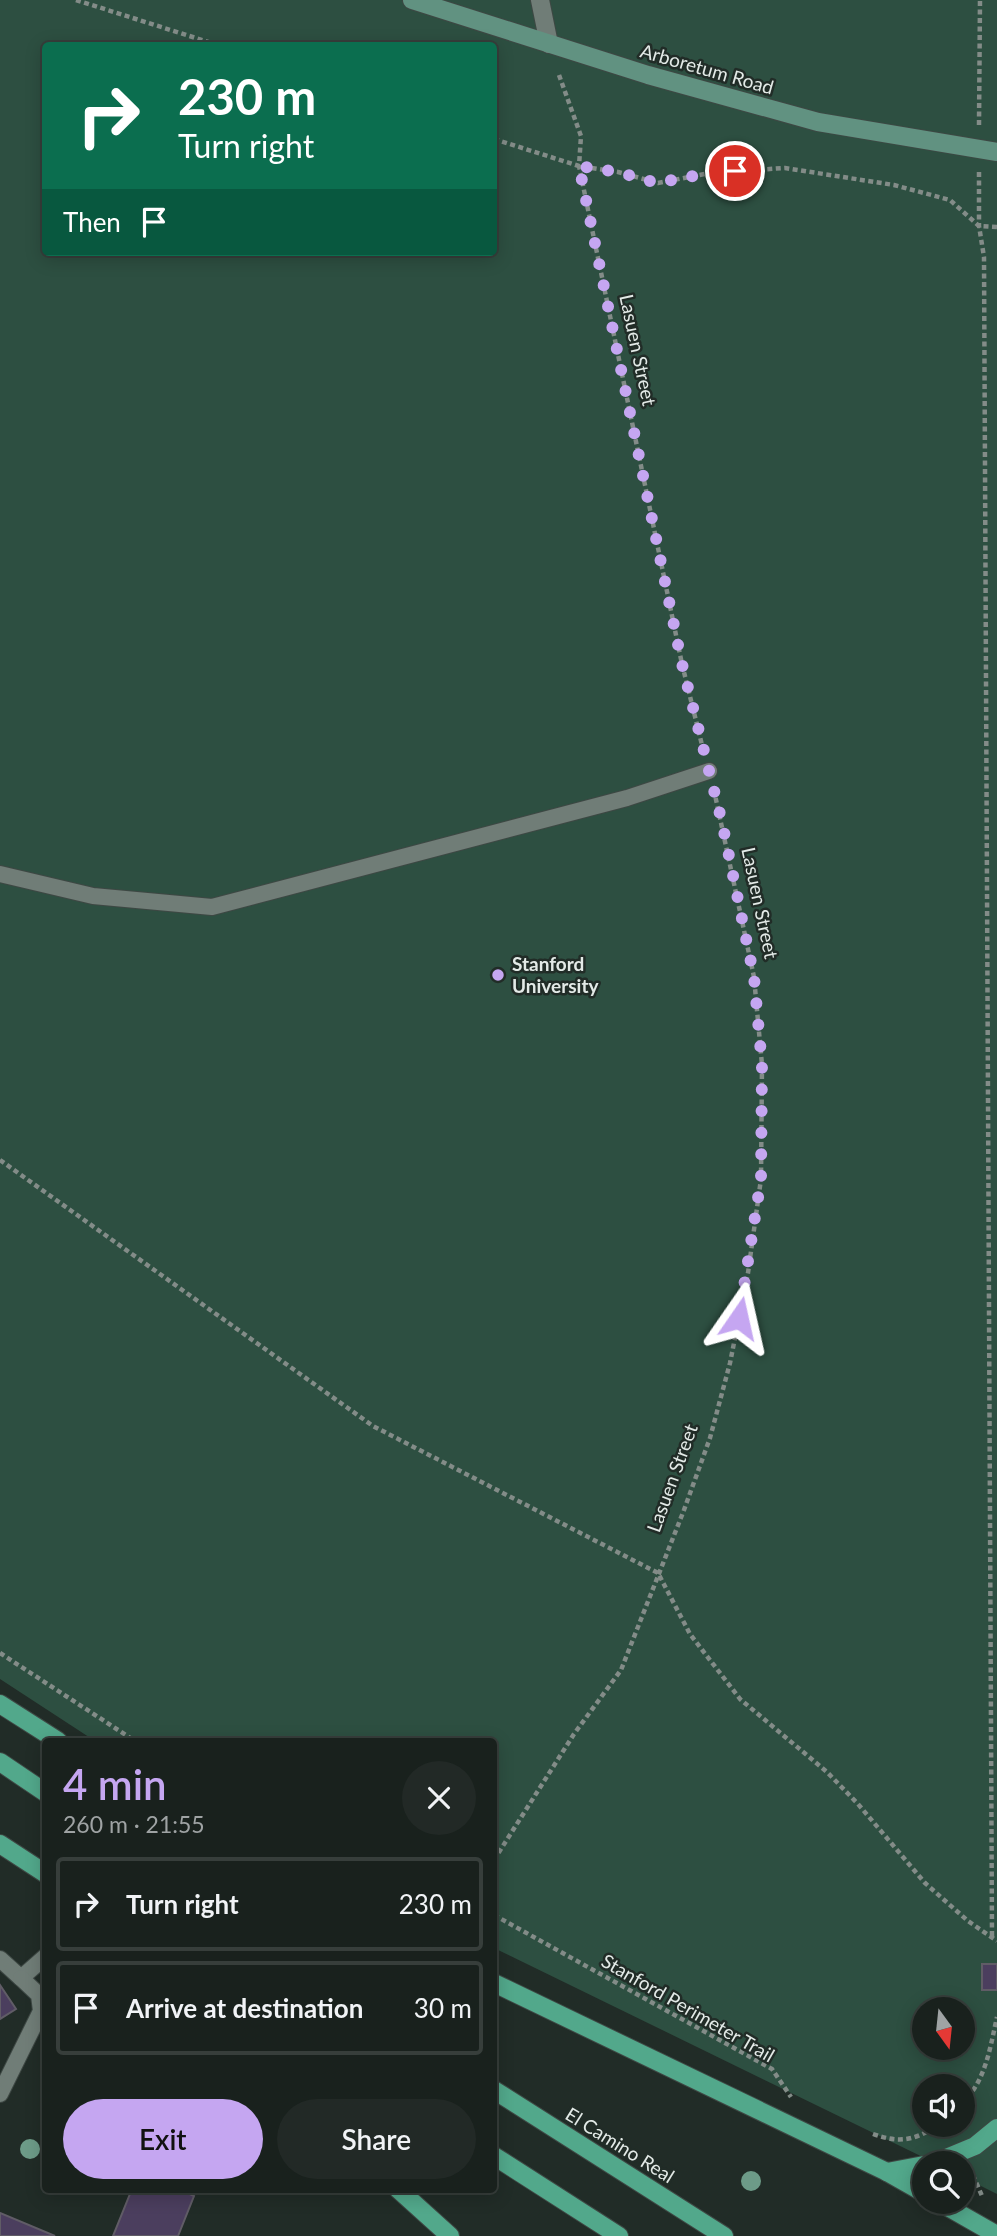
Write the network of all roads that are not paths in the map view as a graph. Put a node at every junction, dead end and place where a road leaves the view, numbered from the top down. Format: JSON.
{"nodes":[{"id":1,"x":412,"y":0,"type":"edge"},
{"id":2,"x":540,"y":0,"type":"edge"},
{"id":3,"x":549,"y":44,"type":"junction"},
{"id":4,"x":997,"y":152,"type":"edge"},
{"id":5,"x":709,"y":771,"type":"road end"},
{"id":6,"x":0,"y":874,"type":"edge"},
{"id":7,"x":0,"y":1704,"type":"edge"},
{"id":8,"x":53,"y":1738,"type":"edge"},
{"id":9,"x":0,"y":1762,"type":"edge"},
{"id":10,"x":42,"y":1790,"type":"edge"},
{"id":11,"x":0,"y":1844,"type":"edge"},
{"id":12,"x":42,"y":1871,"type":"edge"},
{"id":13,"x":0,"y":1959,"type":"edge"},
{"id":14,"x":42,"y":1960,"type":"edge"},
{"id":15,"x":21,"y":1978,"type":"junction"},
{"id":16,"x":497,"y":1984,"type":"edge"},
{"id":17,"x":497,"y":2092,"type":"edge"},
{"id":18,"x":0,"y":2094,"type":"edge"},
{"id":19,"x":997,"y":2128,"type":"edge"},
{"id":20,"x":963,"y":2151,"type":"edge"},
{"id":21,"x":497,"y":2158,"type":"edge"},
{"id":22,"x":912,"y":2167,"type":"edge"},
{"id":23,"x":887,"y":2172,"type":"junction"},
{"id":24,"x":912,"y":2186,"type":"edge"},
{"id":25,"x":402,"y":2193,"type":"edge"},
{"id":26,"x":960,"y":2214,"type":"edge"},
{"id":27,"x":997,"y":2235,"type":"edge"},
{"id":28,"x":450,"y":2236,"type":"edge"},
{"id":29,"x":619,"y":2236,"type":"edge"},
{"id":30,"x":724,"y":2236,"type":"edge"}],
"edges":[{"from":1,"to":3,"type":"main road","name":"Arboretum Road"},
{"from":2,"to":3,"type":"street"},
{"from":3,"to":4,"type":"main road","name":"Arboretum Road"},
{"from":5,"to":6,"type":"lane"},
{"from":7,"to":8,"type":"main road"},
{"from":9,"to":10,"type":"main road"},
{"from":11,"to":12,"type":"main road"},
{"from":13,"to":15,"type":"lane"},
{"from":14,"to":15,"type":"lane"},
{"from":15,"to":18,"type":"lane"},
{"from":16,"to":23,"type":"main road"},
{"from":17,"to":30,"type":"main road","name":"El Camino Real"},
{"from":19,"to":20,"type":"main road"},
{"from":21,"to":29,"type":"main road"},
{"from":22,"to":23,"type":"main road"},
{"from":23,"to":24,"type":"main road"},
{"from":25,"to":28,"type":"main road"},
{"from":26,"to":27,"type":"main road"}]}
